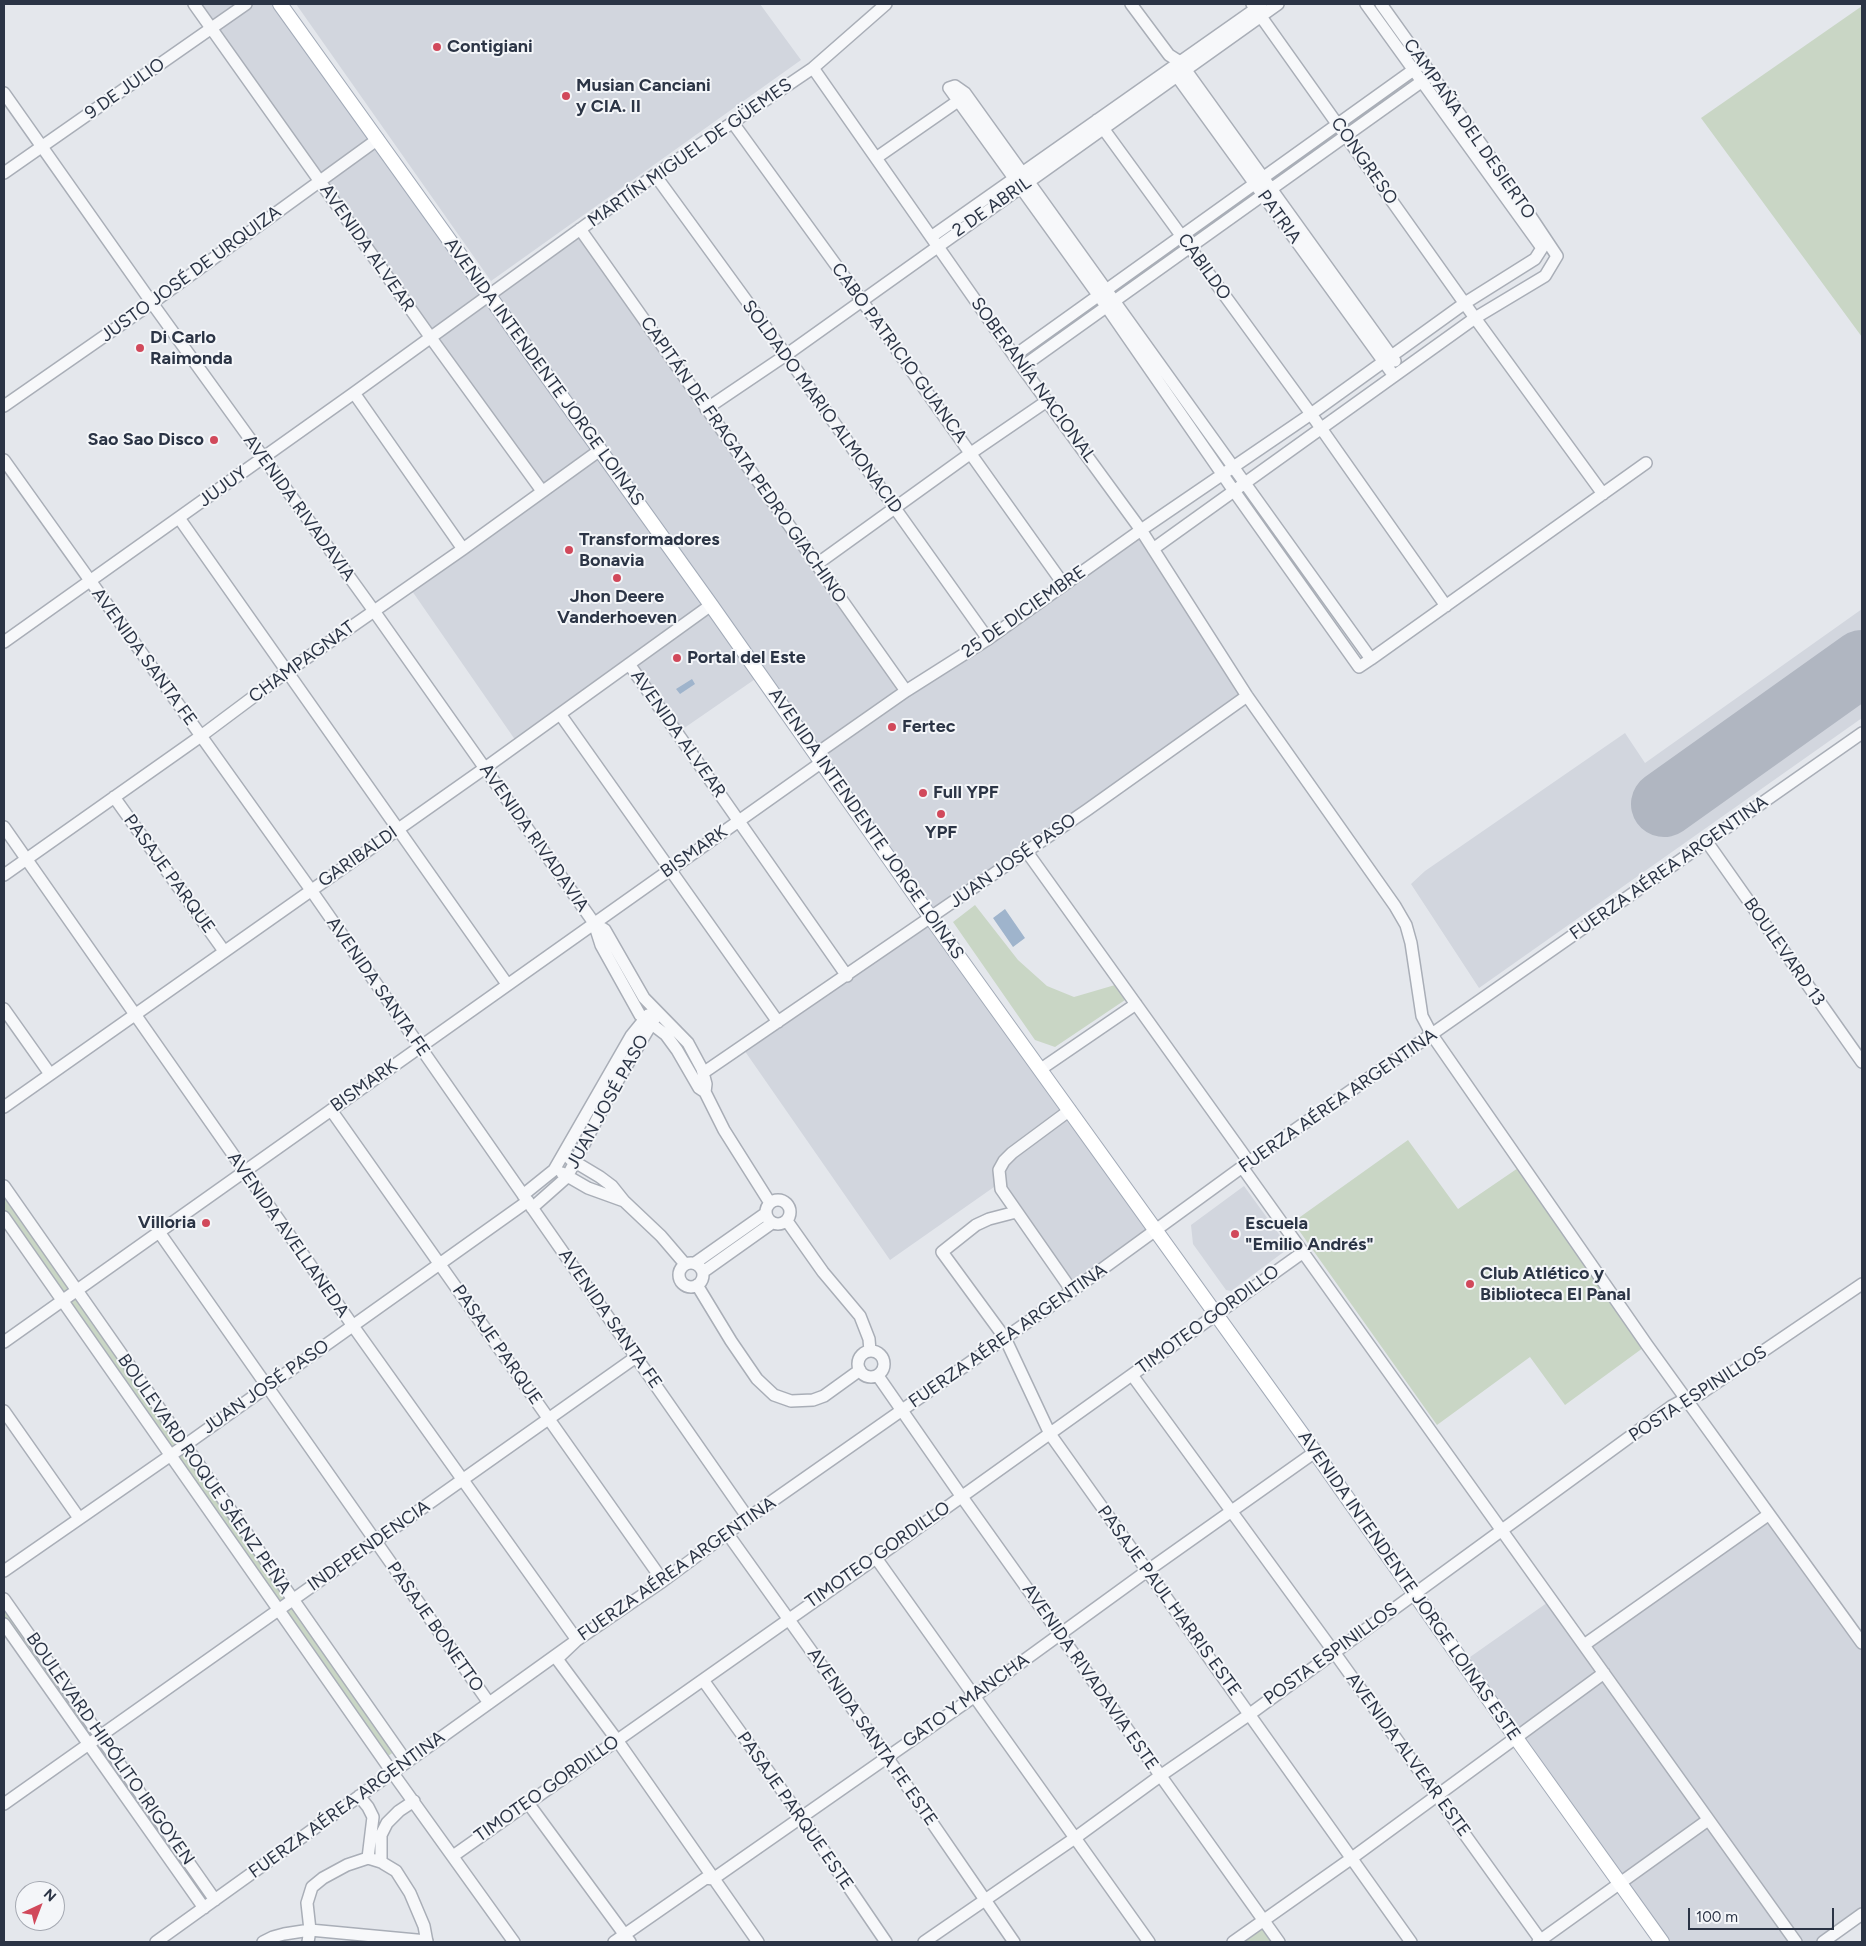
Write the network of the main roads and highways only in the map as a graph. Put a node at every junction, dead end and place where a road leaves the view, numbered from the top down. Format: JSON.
{"nodes":[{"id":1,"x":280,"y":4,"type":"edge"},
{"id":2,"x":1155,"y":1230,"type":"joint"},
{"id":3,"x":1662,"y":1942,"type":"edge"}],
"edges":[{"from":1,"to":2,"type":"main road","name":"AVENIDA INTENDENTE JORGE LOINAS"},
{"from":2,"to":3,"type":"main road","name":"AVENIDA INTENDENTE JORGE LOINAS ESTE"}]}
